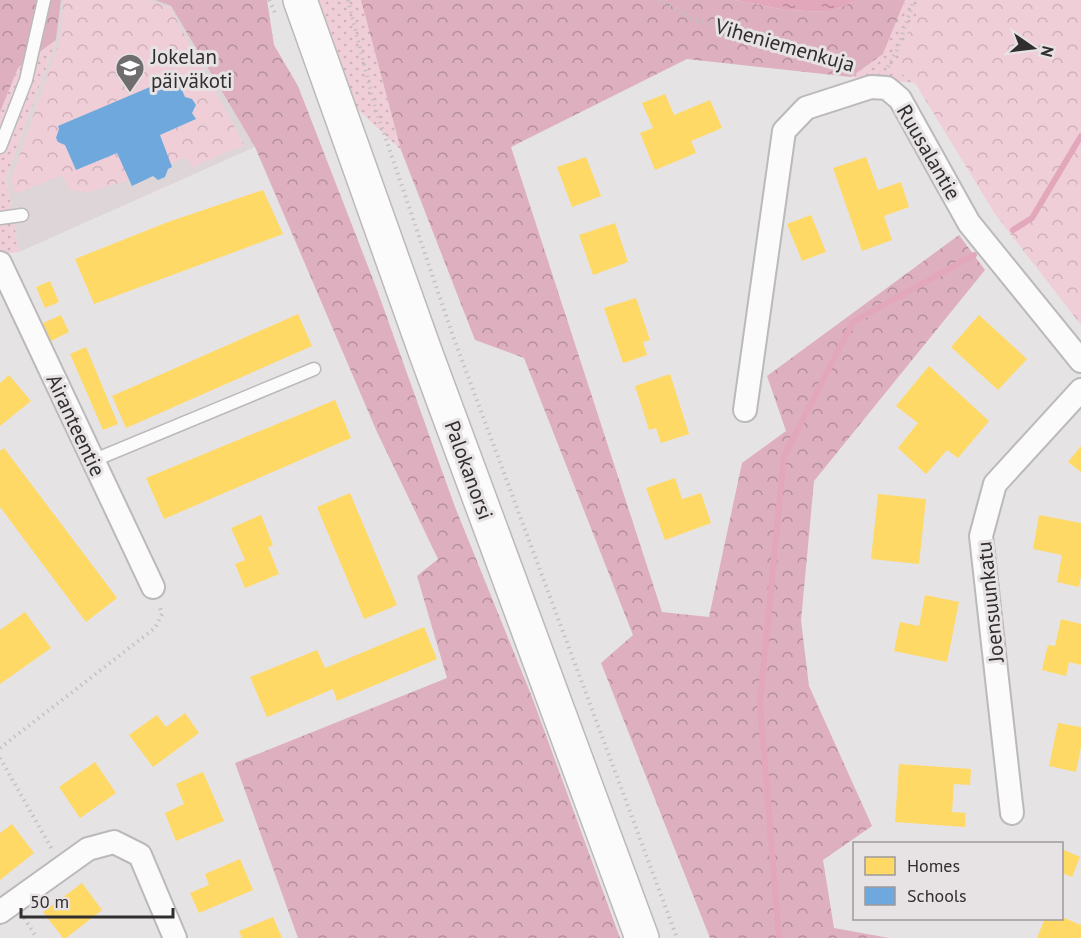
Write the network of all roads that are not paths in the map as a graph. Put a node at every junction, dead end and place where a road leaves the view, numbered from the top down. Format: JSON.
{"nodes":[{"id":1,"x":44,"y":0,"type":"edge"},
{"id":2,"x":300,"y":0,"type":"edge"},
{"id":3,"x":0,"y":147,"type":"edge"},
{"id":4,"x":22,"y":215,"type":"dead end"},
{"id":5,"x":0,"y":218,"type":"edge"},
{"id":6,"x":0,"y":263,"type":"edge"},
{"id":7,"x":1081,"y":361,"type":"edge"},
{"id":8,"x":314,"y":369,"type":"dead end"},
{"id":9,"x":1081,"y":390,"type":"edge"},
{"id":10,"x":745,"y":410,"type":"dead end"},
{"id":11,"x":92,"y":461,"type":"junction"},
{"id":12,"x":153,"y":587,"type":"road end"},
{"id":13,"x":1012,"y":813,"type":"dead end"},
{"id":14,"x":0,"y":912,"type":"edge"},
{"id":15,"x":175,"y":938,"type":"edge"},
{"id":16,"x":642,"y":938,"type":"edge"}],
"edges":[{"from":1,"to":3,"type":"lane"},
{"from":2,"to":16,"type":"main road","name":"Palokanorsi"},
{"from":4,"to":5,"type":"lane"},
{"from":6,"to":11,"type":"street","name":"Airanteentie"},
{"from":7,"to":10,"type":"street","name":"Ruusalantie"},
{"from":8,"to":11,"type":"lane"},
{"from":9,"to":13,"type":"street","name":"Joensuunkatu"},
{"from":11,"to":12,"type":"street","name":"Airanteentie"},
{"from":14,"to":15,"type":"street"}]}
